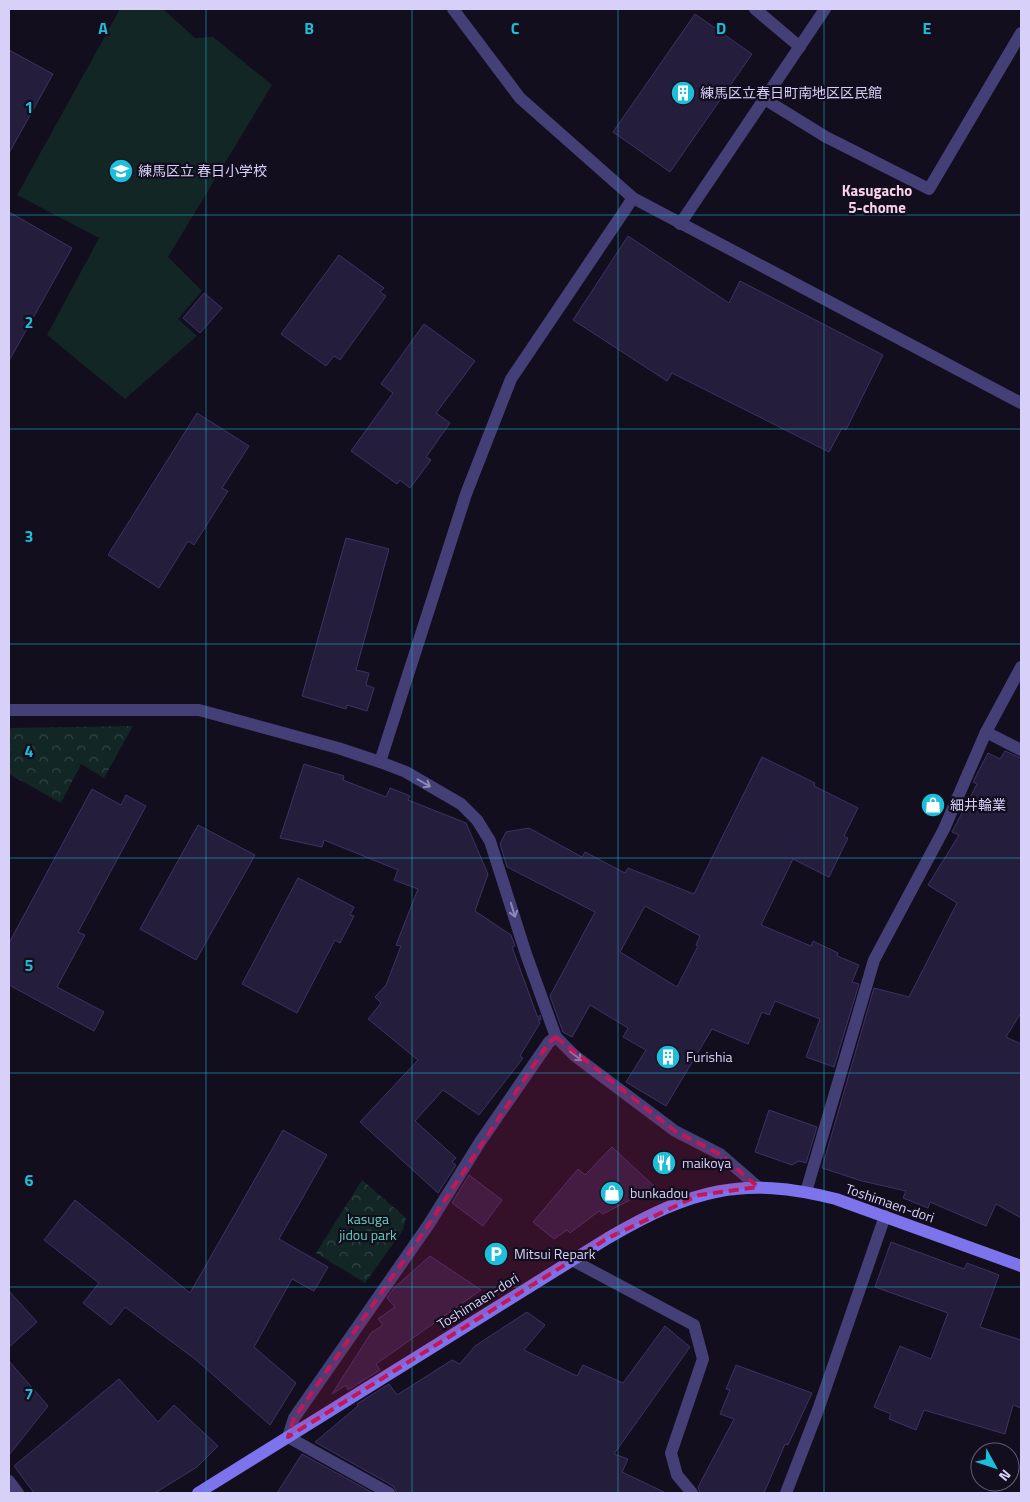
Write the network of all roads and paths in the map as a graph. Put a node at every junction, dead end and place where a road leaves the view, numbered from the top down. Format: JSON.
{"nodes":[{"id":1,"x":453,"y":9,"type":"edge"},
{"id":2,"x":755,"y":9,"type":"edge"},
{"id":3,"x":825,"y":9,"type":"edge"},
{"id":4,"x":1021,"y":33,"type":"edge"},
{"id":5,"x":800,"y":47,"type":"junction"},
{"id":6,"x":766,"y":100,"type":"junction"},
{"id":7,"x":633,"y":198,"type":"junction"},
{"id":8,"x":680,"y":224,"type":"junction"},
{"id":9,"x":1021,"y":403,"type":"edge"},
{"id":10,"x":1021,"y":668,"type":"edge"},
{"id":11,"x":11,"y":712,"type":"edge"},
{"id":12,"x":986,"y":732,"type":"junction"},
{"id":13,"x":1021,"y":750,"type":"edge"},
{"id":14,"x":380,"y":762,"type":"junction"},
{"id":15,"x":556,"y":1037,"type":"junction"},
{"id":16,"x":758,"y":1187,"type":"junction"},
{"id":17,"x":806,"y":1192,"type":"junction"},
{"id":18,"x":885,"y":1216,"type":"junction"},
{"id":19,"x":572,"y":1260,"type":"junction"},
{"id":20,"x":1021,"y":1266,"type":"edge"},
{"id":21,"x":288,"y":1437,"type":"junction"},
{"id":22,"x":9,"y":1481,"type":"edge"},
{"id":23,"x":18,"y":1493,"type":"edge"},
{"id":24,"x":198,"y":1493,"type":"edge"},
{"id":25,"x":389,"y":1493,"type":"edge"},
{"id":26,"x":692,"y":1493,"type":"edge"},
{"id":27,"x":786,"y":1493,"type":"edge"}],
"edges":[{"from":1,"to":7,"type":"street"},
{"from":2,"to":5,"type":"street"},
{"from":3,"to":5,"type":"street"},
{"from":4,"to":6,"type":"street"},
{"from":5,"to":6,"type":"street"},
{"from":6,"to":8,"type":"street"},
{"from":7,"to":8,"type":"street"},
{"from":7,"to":14,"type":"street"},
{"from":8,"to":9,"type":"street"},
{"from":10,"to":12,"type":"street"},
{"from":11,"to":14,"type":"street"},
{"from":12,"to":13,"type":"street"},
{"from":12,"to":17,"type":"street"},
{"from":14,"to":15,"type":"street","one_way":true},
{"from":15,"to":16,"type":"street","one_way":true},
{"from":15,"to":21,"type":"street"},
{"from":16,"to":17,"type":"street","name":"Toshimaen-dori"},
{"from":16,"to":19,"type":"street","name":"Toshimaen-dori"},
{"from":17,"to":18,"type":"street","name":"Toshimaen-dori"},
{"from":18,"to":20,"type":"street","name":"Toshimaen-dori"},
{"from":18,"to":27,"type":"street"},
{"from":19,"to":21,"type":"street","name":"Toshimaen-dori"},
{"from":19,"to":26,"type":"street"},
{"from":21,"to":24,"type":"street","name":"Toshimaen-dori"},
{"from":21,"to":25,"type":"street"},
{"from":22,"to":23,"type":"street"}]}
